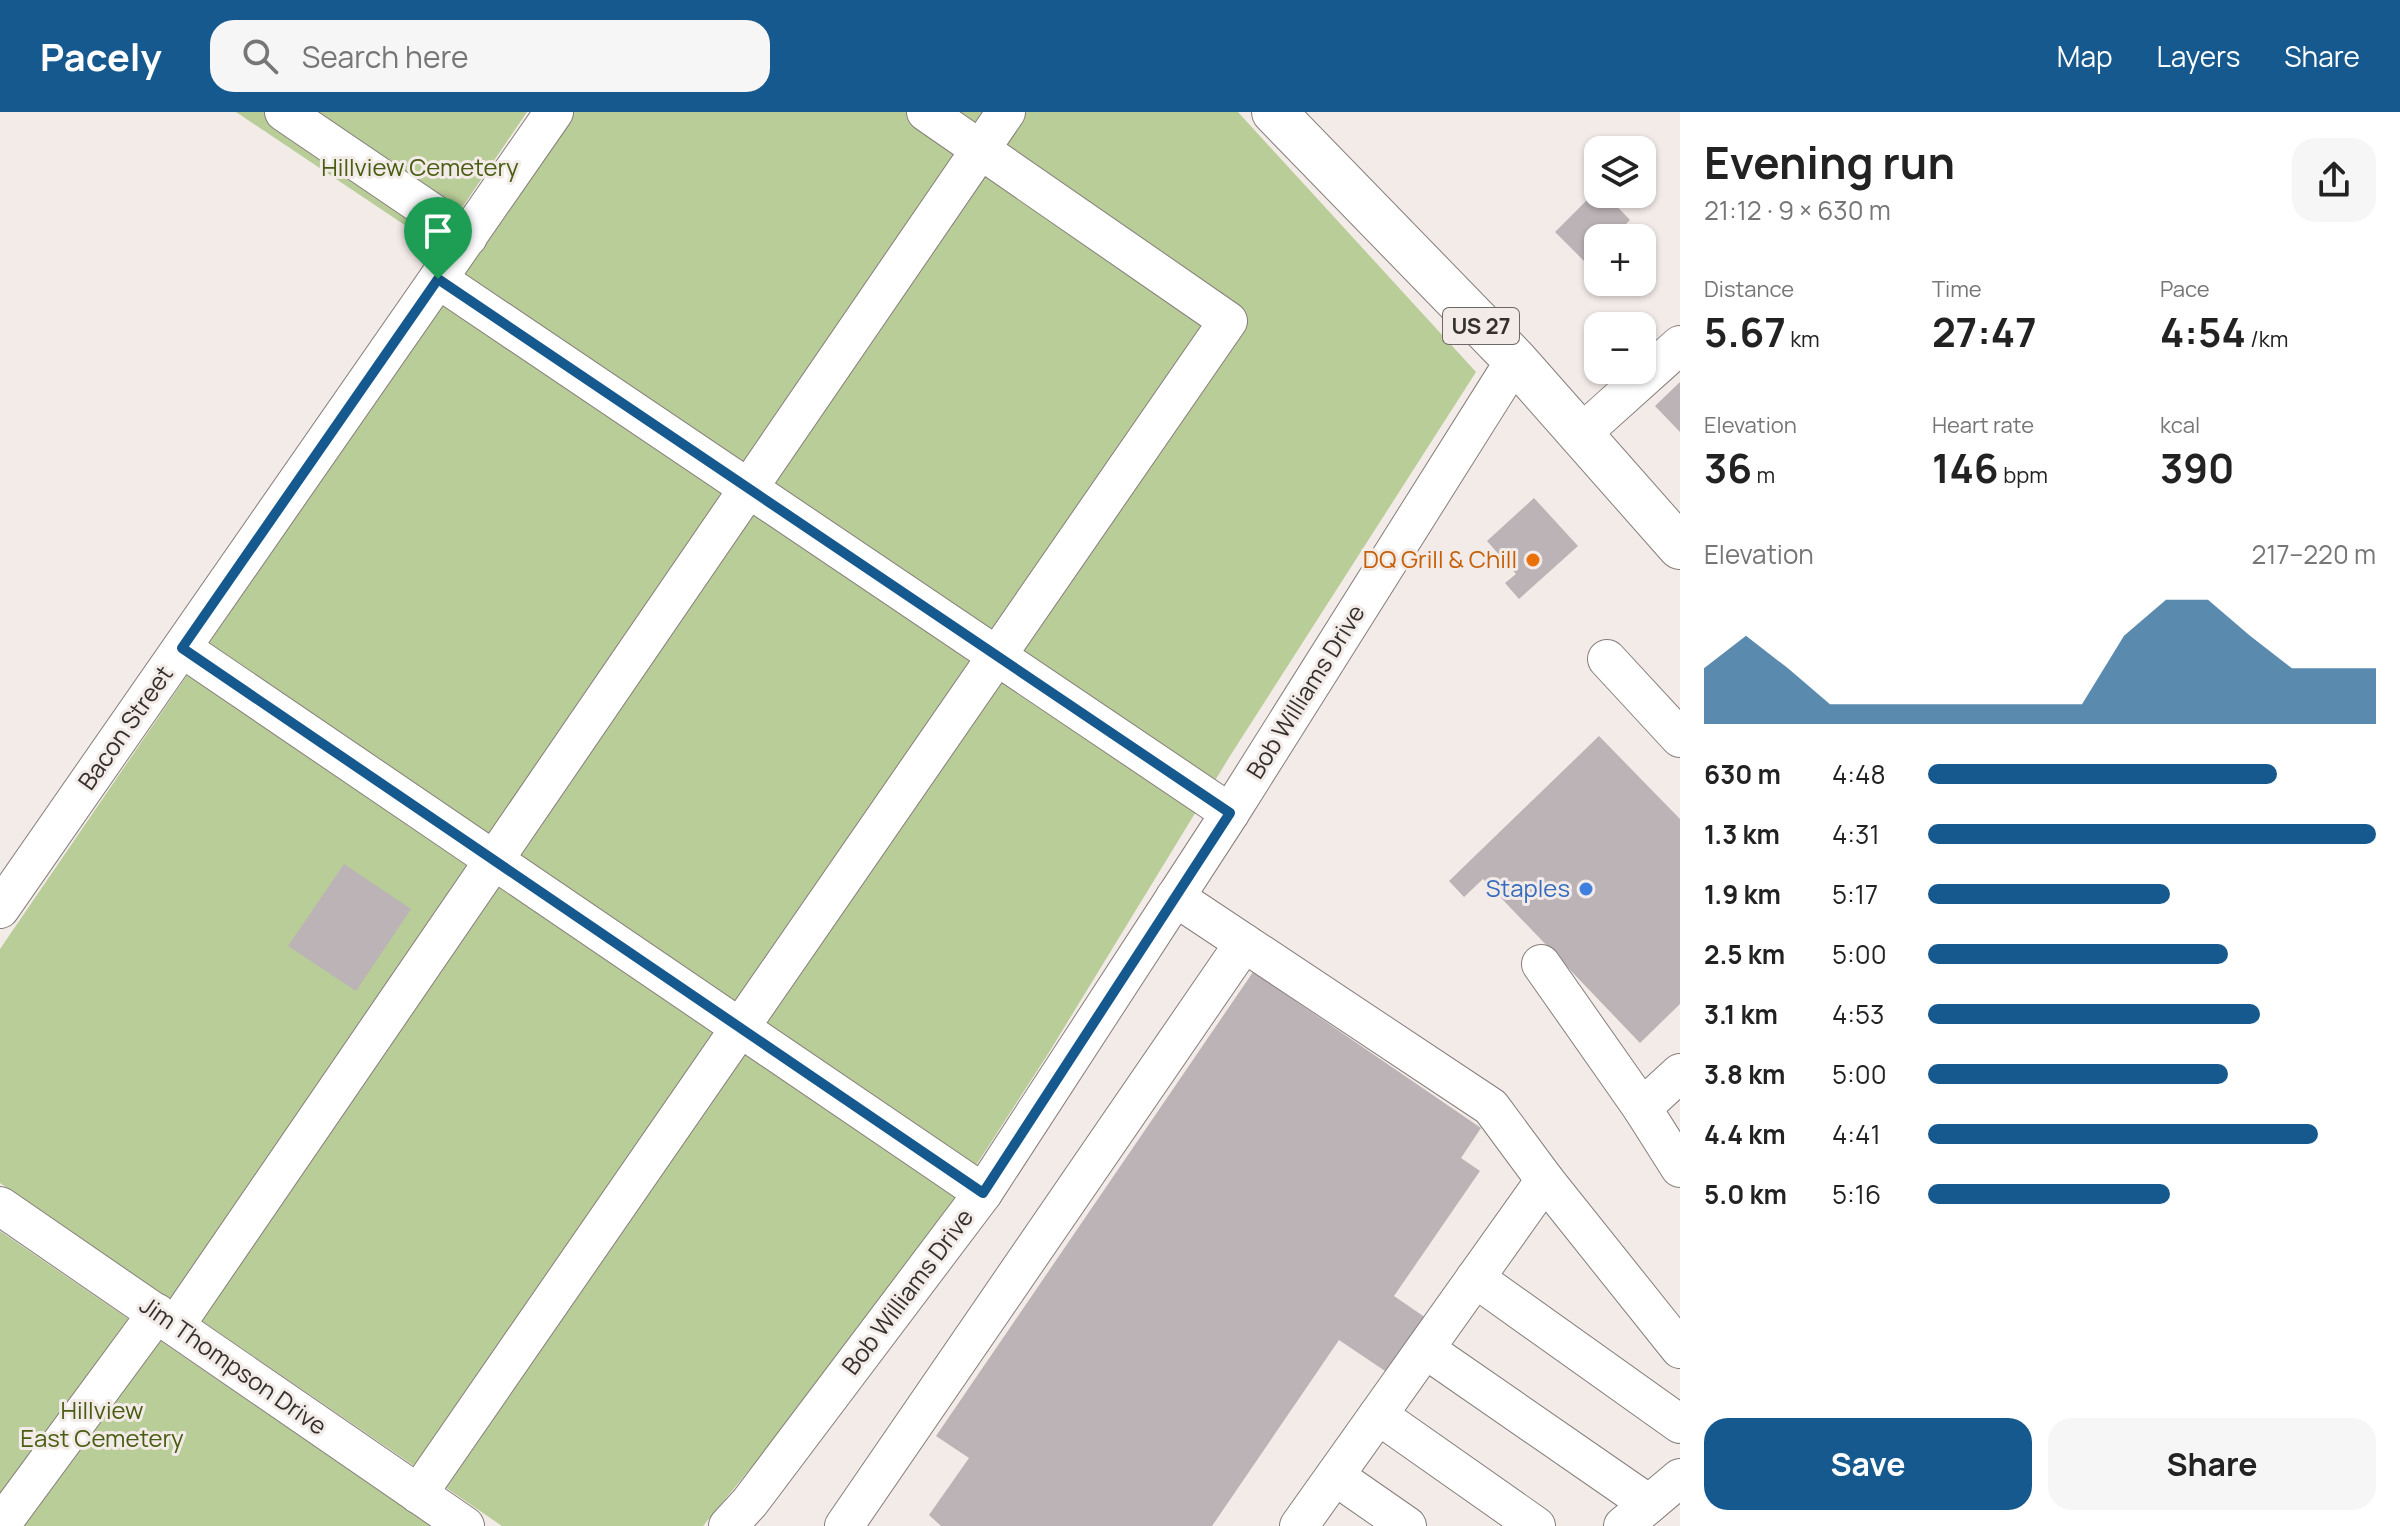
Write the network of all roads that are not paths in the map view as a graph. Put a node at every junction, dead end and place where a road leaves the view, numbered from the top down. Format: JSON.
{"nodes":[{"id":1,"x":284,"y":112,"type":"edge"},
{"id":2,"x":554,"y":112,"type":"edge"},
{"id":3,"x":926,"y":112,"type":"edge"},
{"id":4,"x":1006,"y":112,"type":"edge"},
{"id":5,"x":1274,"y":112,"type":"edge"},
{"id":6,"x":980,"y":149,"type":"junction"},
{"id":7,"x":468,"y":237,"type":"junction"},
{"id":8,"x":438,"y":279,"type":"junction"},
{"id":9,"x":1680,"y":345,"type":"edge"},
{"id":10,"x":1515,"y":360,"type":"junction"},
{"id":11,"x":1581,"y":434,"type":"junction"},
{"id":12,"x":749,"y":488,"type":"junction"},
{"id":13,"x":1676,"y":533,"type":"edge"},
{"id":14,"x":182,"y":648,"type":"junction"},
{"id":15,"x":997,"y":656,"type":"junction"},
{"id":16,"x":1607,"y":659,"type":"dead end"},
{"id":17,"x":1680,"y":738,"type":"edge"},
{"id":18,"x":1230,"y":813,"type":"junction"},
{"id":19,"x":493,"y":859,"type":"junction"},
{"id":20,"x":1175,"y":897,"type":"junction"},
{"id":21,"x":0,"y":909,"type":"edge"},
{"id":22,"x":1244,"y":943,"type":"junction"},
{"id":23,"x":1541,"y":964,"type":"dead end"},
{"id":24,"x":740,"y":1028,"type":"junction"},
{"id":25,"x":1680,"y":1073,"type":"edge"},
{"id":26,"x":1642,"y":1108,"type":"junction"},
{"id":27,"x":1680,"y":1168,"type":"edge"},
{"id":28,"x":1545,"y":1180,"type":"junction"},
{"id":29,"x":983,"y":1193,"type":"junction"},
{"id":30,"x":0,"y":1206,"type":"edge"},
{"id":31,"x":1475,"y":1278,"type":"junction"},
{"id":32,"x":166,"y":1320,"type":"junction"},
{"id":33,"x":1425,"y":1349,"type":"junction"},
{"id":34,"x":1680,"y":1349,"type":"edge"},
{"id":35,"x":1378,"y":1415,"type":"junction"},
{"id":36,"x":1680,"y":1424,"type":"edge"},
{"id":37,"x":1335,"y":1476,"type":"junction"},
{"id":38,"x":1680,"y":1478,"type":"edge"},
{"id":39,"x":418,"y":1494,"type":"junction"},
{"id":40,"x":1636,"y":1515,"type":"edge"},
{"id":41,"x":461,"y":1525,"type":"edge"},
{"id":42,"x":0,"y":1526,"type":"edge"},
{"id":43,"x":728,"y":1526,"type":"edge"},
{"id":44,"x":844,"y":1526,"type":"edge"},
{"id":45,"x":1299,"y":1526,"type":"edge"},
{"id":46,"x":1407,"y":1526,"type":"edge"},
{"id":47,"x":1536,"y":1526,"type":"edge"}],
"edges":[{"from":1,"to":7,"type":"street"},
{"from":2,"to":7,"type":"street","name":"Bacon Street"},
{"from":3,"to":6,"type":"street"},
{"from":4,"to":6,"type":"street"},
{"from":5,"to":10,"type":"highway","number":"US 27"},
{"from":6,"to":12,"type":"street"},
{"from":6,"to":15,"type":"street"},
{"from":7,"to":8,"type":"street","name":"Bacon Street"},
{"from":8,"to":12,"type":"street"},
{"from":8,"to":14,"type":"street","name":"Bacon Street"},
{"from":9,"to":11,"type":"street"},
{"from":10,"to":11,"type":"highway","number":"US 27"},
{"from":10,"to":18,"type":"street","name":"Bob Williams Drive"},
{"from":11,"to":13,"type":"highway","number":"US 27"},
{"from":12,"to":15,"type":"street"},
{"from":12,"to":19,"type":"street"},
{"from":14,"to":19,"type":"street"},
{"from":14,"to":21,"type":"street","name":"Bacon Street"},
{"from":15,"to":18,"type":"street"},
{"from":15,"to":24,"type":"street"},
{"from":16,"to":17,"type":"street"},
{"from":18,"to":20,"type":"street","name":"Bob Williams Drive"},
{"from":19,"to":24,"type":"street"},
{"from":19,"to":32,"type":"street"},
{"from":20,"to":22,"type":"street"},
{"from":20,"to":29,"type":"street","name":"Bob Williams Drive"},
{"from":22,"to":28,"type":"street"},
{"from":22,"to":44,"type":"street"},
{"from":23,"to":26,"type":"street"},
{"from":24,"to":29,"type":"street"},
{"from":24,"to":39,"type":"street"},
{"from":25,"to":26,"type":"street"},
{"from":26,"to":27,"type":"street"},
{"from":28,"to":31,"type":"street"},
{"from":28,"to":34,"type":"street"},
{"from":29,"to":43,"type":"street","name":"Bob Williams Drive"},
{"from":30,"to":32,"type":"street","name":"Jim Thompson Drive"},
{"from":31,"to":33,"type":"street"},
{"from":31,"to":36,"type":"street"},
{"from":32,"to":39,"type":"street","name":"Jim Thompson Drive"},
{"from":32,"to":42,"type":"street"},
{"from":33,"to":35,"type":"street"},
{"from":33,"to":40,"type":"street"},
{"from":35,"to":37,"type":"street"},
{"from":35,"to":47,"type":"street"},
{"from":37,"to":45,"type":"street"},
{"from":37,"to":46,"type":"street"},
{"from":38,"to":40,"type":"street"},
{"from":39,"to":41,"type":"street","name":"Jim Thompson Drive"}]}
